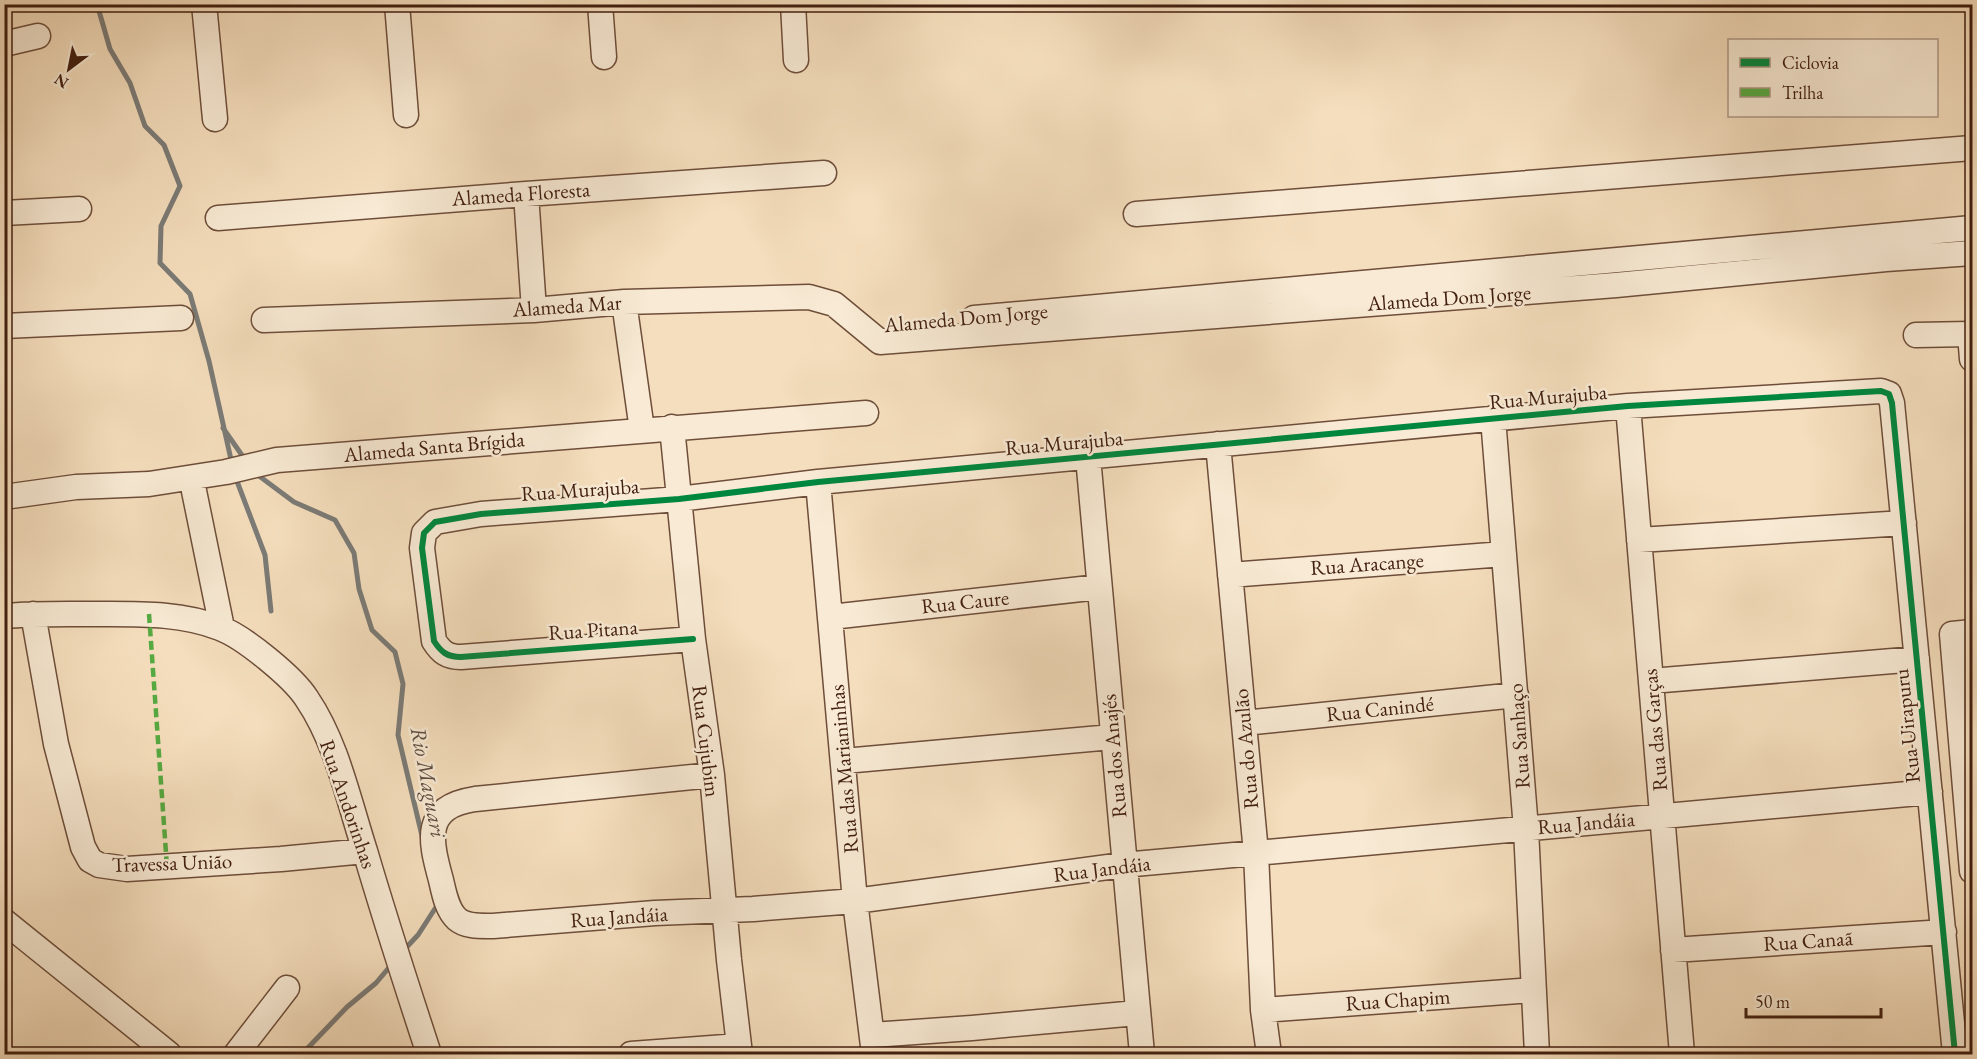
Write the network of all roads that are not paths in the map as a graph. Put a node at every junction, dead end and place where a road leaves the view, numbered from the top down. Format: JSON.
{"nodes":[{"id":1,"x":204,"y":4,"type":"edge"},
{"id":2,"x":397,"y":4,"type":"edge"},
{"id":3,"x":600,"y":4,"type":"edge"},
{"id":4,"x":793,"y":4,"type":"edge"},
{"id":5,"x":38,"y":36,"type":"dead end"},
{"id":6,"x":4,"y":44,"type":"edge"},
{"id":7,"x":604,"y":57,"type":"dead end"},
{"id":8,"x":796,"y":60,"type":"dead end"},
{"id":9,"x":406,"y":115,"type":"dead end"},
{"id":10,"x":215,"y":119,"type":"dead end"},
{"id":11,"x":1972,"y":148,"type":"edge"},
{"id":12,"x":824,"y":173,"type":"dead end"},
{"id":13,"x":526,"y":194,"type":"junction"},
{"id":14,"x":79,"y":209,"type":"dead end"},
{"id":15,"x":4,"y":213,"type":"edge"},
{"id":16,"x":1136,"y":214,"type":"dead end"},
{"id":17,"x":218,"y":218,"type":"dead end"},
{"id":18,"x":1972,"y":228,"type":"edge"},
{"id":19,"x":1972,"y":253,"type":"edge"},
{"id":20,"x":624,"y":302,"type":"junction"},
{"id":21,"x":534,"y":310,"type":"junction"},
{"id":22,"x":181,"y":318,"type":"dead end"},
{"id":23,"x":264,"y":320,"type":"dead end"},
{"id":24,"x":4,"y":326,"type":"edge"},
{"id":25,"x":861,"y":326,"type":"junction"},
{"id":26,"x":1971,"y":333,"type":"edge"},
{"id":27,"x":1916,"y":335,"type":"dead end"},
{"id":28,"x":1972,"y":359,"type":"edge"},
{"id":29,"x":1889,"y":394,"type":"joint"},
{"id":30,"x":1628,"y":406,"type":"junction"},
{"id":31,"x":866,"y":413,"type":"dead end"},
{"id":32,"x":1493,"y":418,"type":"junction"},
{"id":33,"x":672,"y":427,"type":"junction"},
{"id":34,"x":642,"y":430,"type":"junction"},
{"id":35,"x":1218,"y":444,"type":"junction"},
{"id":36,"x":1088,"y":457,"type":"junction"},
{"id":37,"x":818,"y":482,"type":"junction"},
{"id":38,"x":194,"y":491,"type":"dead end"},
{"id":39,"x":4,"y":497,"type":"edge"},
{"id":40,"x":679,"y":499,"type":"junction"},
{"id":41,"x":1904,"y":523,"type":"junction"},
{"id":42,"x":1639,"y":540,"type":"junction"},
{"id":43,"x":1504,"y":554,"type":"junction"},
{"id":44,"x":1230,"y":575,"type":"junction"},
{"id":45,"x":1099,"y":587,"type":"junction"},
{"id":46,"x":33,"y":614,"type":"junction"},
{"id":47,"x":4,"y":616,"type":"edge"},
{"id":48,"x":831,"y":617,"type":"junction"},
{"id":49,"x":222,"y":628,"type":"junction"},
{"id":50,"x":1972,"y":632,"type":"edge"},
{"id":51,"x":693,"y":639,"type":"junction"},
{"id":52,"x":496,"y":654,"type":"joint"},
{"id":53,"x":1917,"y":659,"type":"junction"},
{"id":54,"x":1651,"y":681,"type":"junction"},
{"id":55,"x":1516,"y":695,"type":"junction"},
{"id":56,"x":1244,"y":723,"type":"junction"},
{"id":57,"x":1112,"y":737,"type":"junction"},
{"id":58,"x":844,"y":761,"type":"junction"},
{"id":59,"x":712,"y":775,"type":"junction"},
{"id":60,"x":1930,"y":792,"type":"junction"},
{"id":61,"x":1662,"y":816,"type":"junction"},
{"id":62,"x":1526,"y":829,"type":"junction"},
{"id":63,"x":364,"y":851,"type":"junction"},
{"id":64,"x":1256,"y":853,"type":"junction"},
{"id":65,"x":1123,"y":865,"type":"junction"},
{"id":66,"x":1972,"y":871,"type":"edge"},
{"id":67,"x":1972,"y":882,"type":"edge"},
{"id":68,"x":855,"y":901,"type":"junction"},
{"id":69,"x":725,"y":911,"type":"junction"},
{"id":70,"x":4,"y":921,"type":"edge"},
{"id":71,"x":1944,"y":932,"type":"junction"},
{"id":72,"x":1673,"y":950,"type":"junction"},
{"id":73,"x":287,"y":988,"type":"dead end"},
{"id":74,"x":1533,"y":990,"type":"junction"},
{"id":75,"x":1263,"y":1010,"type":"junction"},
{"id":76,"x":1137,"y":1013,"type":"junction"},
{"id":77,"x":873,"y":1045,"type":"edge"},
{"id":78,"x":740,"y":1050,"type":"edge"},
{"id":79,"x":169,"y":1054,"type":"edge"},
{"id":80,"x":236,"y":1054,"type":"edge"},
{"id":81,"x":429,"y":1054,"type":"edge"},
{"id":82,"x":632,"y":1054,"type":"edge"},
{"id":83,"x":1142,"y":1054,"type":"edge"},
{"id":84,"x":1269,"y":1054,"type":"edge"},
{"id":85,"x":1537,"y":1054,"type":"edge"},
{"id":86,"x":1682,"y":1054,"type":"edge"},
{"id":87,"x":1955,"y":1054,"type":"edge"}],
"edges":[{"from":1,"to":10,"type":"street"},
{"from":2,"to":9,"type":"street"},
{"from":3,"to":7,"type":"street"},
{"from":4,"to":8,"type":"street"},
{"from":5,"to":6,"type":"street"},
{"from":11,"to":16,"type":"street"},
{"from":12,"to":13,"type":"street","name":"Alameda Floresta"},
{"from":13,"to":17,"type":"street","name":"Alameda Floresta"},
{"from":13,"to":21,"type":"street"},
{"from":14,"to":15,"type":"street"},
{"from":18,"to":25,"type":"street","name":"Alameda Dom Jorge"},
{"from":19,"to":25,"type":"street","name":"Alameda Dom Jorge"},
{"from":20,"to":21,"type":"street","name":"Alameda Mar"},
{"from":20,"to":25,"type":"street","name":"Alameda Mar"},
{"from":20,"to":34,"type":"street"},
{"from":21,"to":23,"type":"street","name":"Alameda Mar"},
{"from":22,"to":24,"type":"street"},
{"from":26,"to":27,"type":"street"},
{"from":26,"to":28,"type":"street"},
{"from":29,"to":30,"type":"street","name":"Rua Murajuba"},
{"from":29,"to":41,"type":"street","name":"Rua Uirapuru"},
{"from":30,"to":32,"type":"street","name":"Rua Murajuba"},
{"from":30,"to":42,"type":"street","name":"Rua das Garças"},
{"from":31,"to":33,"type":"street","name":"Alameda Santa Brígida"},
{"from":32,"to":35,"type":"street","name":"Rua Murajuba"},
{"from":32,"to":43,"type":"street","name":"Rua Sanhaço"},
{"from":33,"to":34,"type":"street","name":"Alameda Santa Brígida"},
{"from":33,"to":40,"type":"street","name":"Rua Cujubim"},
{"from":34,"to":39,"type":"street","name":"Alameda Santa Brígida"},
{"from":35,"to":36,"type":"street","name":"Rua Murajuba"},
{"from":35,"to":44,"type":"street","name":"Rua do Azulão"},
{"from":36,"to":37,"type":"street","name":"Rua Murajuba"},
{"from":36,"to":45,"type":"street","name":"Rua dos Anajés"},
{"from":37,"to":40,"type":"street","name":"Rua Murajuba"},
{"from":37,"to":48,"type":"street","name":"Rua das Marianinhas"},
{"from":38,"to":49,"type":"street"},
{"from":40,"to":51,"type":"street","name":"Rua Cujubim"},
{"from":40,"to":52,"type":"street","name":"Rua Murajuba"},
{"from":41,"to":42,"type":"street"},
{"from":41,"to":53,"type":"street","name":"Rua Uirapuru"},
{"from":42,"to":54,"type":"street","name":"Rua das Garças"},
{"from":43,"to":44,"type":"street","name":"Rua Aracange"},
{"from":43,"to":55,"type":"street","name":"Rua Sanhaço"},
{"from":44,"to":56,"type":"street","name":"Rua do Azulão"},
{"from":45,"to":48,"type":"street","name":"Rua Caure"},
{"from":45,"to":57,"type":"street","name":"Rua dos Anajés"},
{"from":46,"to":47,"type":"street","name":"Rua Andorinhas"},
{"from":46,"to":49,"type":"street","name":"Rua Andorinhas"},
{"from":46,"to":63,"type":"street","name":"Travessa União"},
{"from":48,"to":58,"type":"street","name":"Rua das Marianinhas"},
{"from":49,"to":63,"type":"street","name":"Rua Andorinhas"},
{"from":50,"to":66,"type":"street"},
{"from":51,"to":52,"type":"street","name":"Rua Pitana"},
{"from":51,"to":59,"type":"street","name":"Rua Cujubim"},
{"from":53,"to":54,"type":"street"},
{"from":53,"to":60,"type":"street","name":"Rua Uirapuru"},
{"from":54,"to":61,"type":"street","name":"Rua das Garças"},
{"from":55,"to":56,"type":"street","name":"Rua Canindé"},
{"from":55,"to":62,"type":"street","name":"Rua Sanhaço"},
{"from":56,"to":64,"type":"street","name":"Rua do Azulão"},
{"from":57,"to":58,"type":"street"},
{"from":57,"to":65,"type":"street","name":"Rua dos Anajés"},
{"from":58,"to":68,"type":"street","name":"Rua das Marianinhas"},
{"from":59,"to":69,"type":"street","name":"Rua Cujubim"},
{"from":59,"to":69,"type":"street","name":"Rua Jandáia"},
{"from":60,"to":61,"type":"street","name":"Rua Jandáia"},
{"from":60,"to":71,"type":"street","name":"Rua Uirapuru"},
{"from":61,"to":62,"type":"street","name":"Rua Jandáia"},
{"from":61,"to":72,"type":"street","name":"Rua das Garças"},
{"from":62,"to":64,"type":"street","name":"Rua Jandáia"},
{"from":62,"to":74,"type":"street","name":"Rua Sanhaço"},
{"from":63,"to":81,"type":"street","name":"Rua Andorinhas"},
{"from":64,"to":65,"type":"street","name":"Rua Jandáia"},
{"from":64,"to":75,"type":"street","name":"Rua do Azulão"},
{"from":65,"to":68,"type":"street","name":"Rua Jandáia"},
{"from":65,"to":76,"type":"street","name":"Rua dos Anajés"},
{"from":66,"to":67,"type":"street"},
{"from":68,"to":69,"type":"street","name":"Rua Jandáia"},
{"from":68,"to":77,"type":"street","name":"Rua das Marianinhas"},
{"from":69,"to":78,"type":"street","name":"Rua Cujubim"},
{"from":70,"to":79,"type":"street"},
{"from":71,"to":72,"type":"street","name":"Rua Canaã"},
{"from":71,"to":87,"type":"street","name":"Rua Uirapuru"},
{"from":72,"to":86,"type":"street","name":"Rua das Garças"},
{"from":73,"to":80,"type":"street"},
{"from":74,"to":75,"type":"street","name":"Rua Chapim"},
{"from":74,"to":85,"type":"street","name":"Rua Sanhaço"},
{"from":75,"to":84,"type":"street","name":"Rua do Azulão"},
{"from":76,"to":77,"type":"street"},
{"from":76,"to":83,"type":"street","name":"Rua dos Anajés"},
{"from":78,"to":82,"type":"street"}]}
